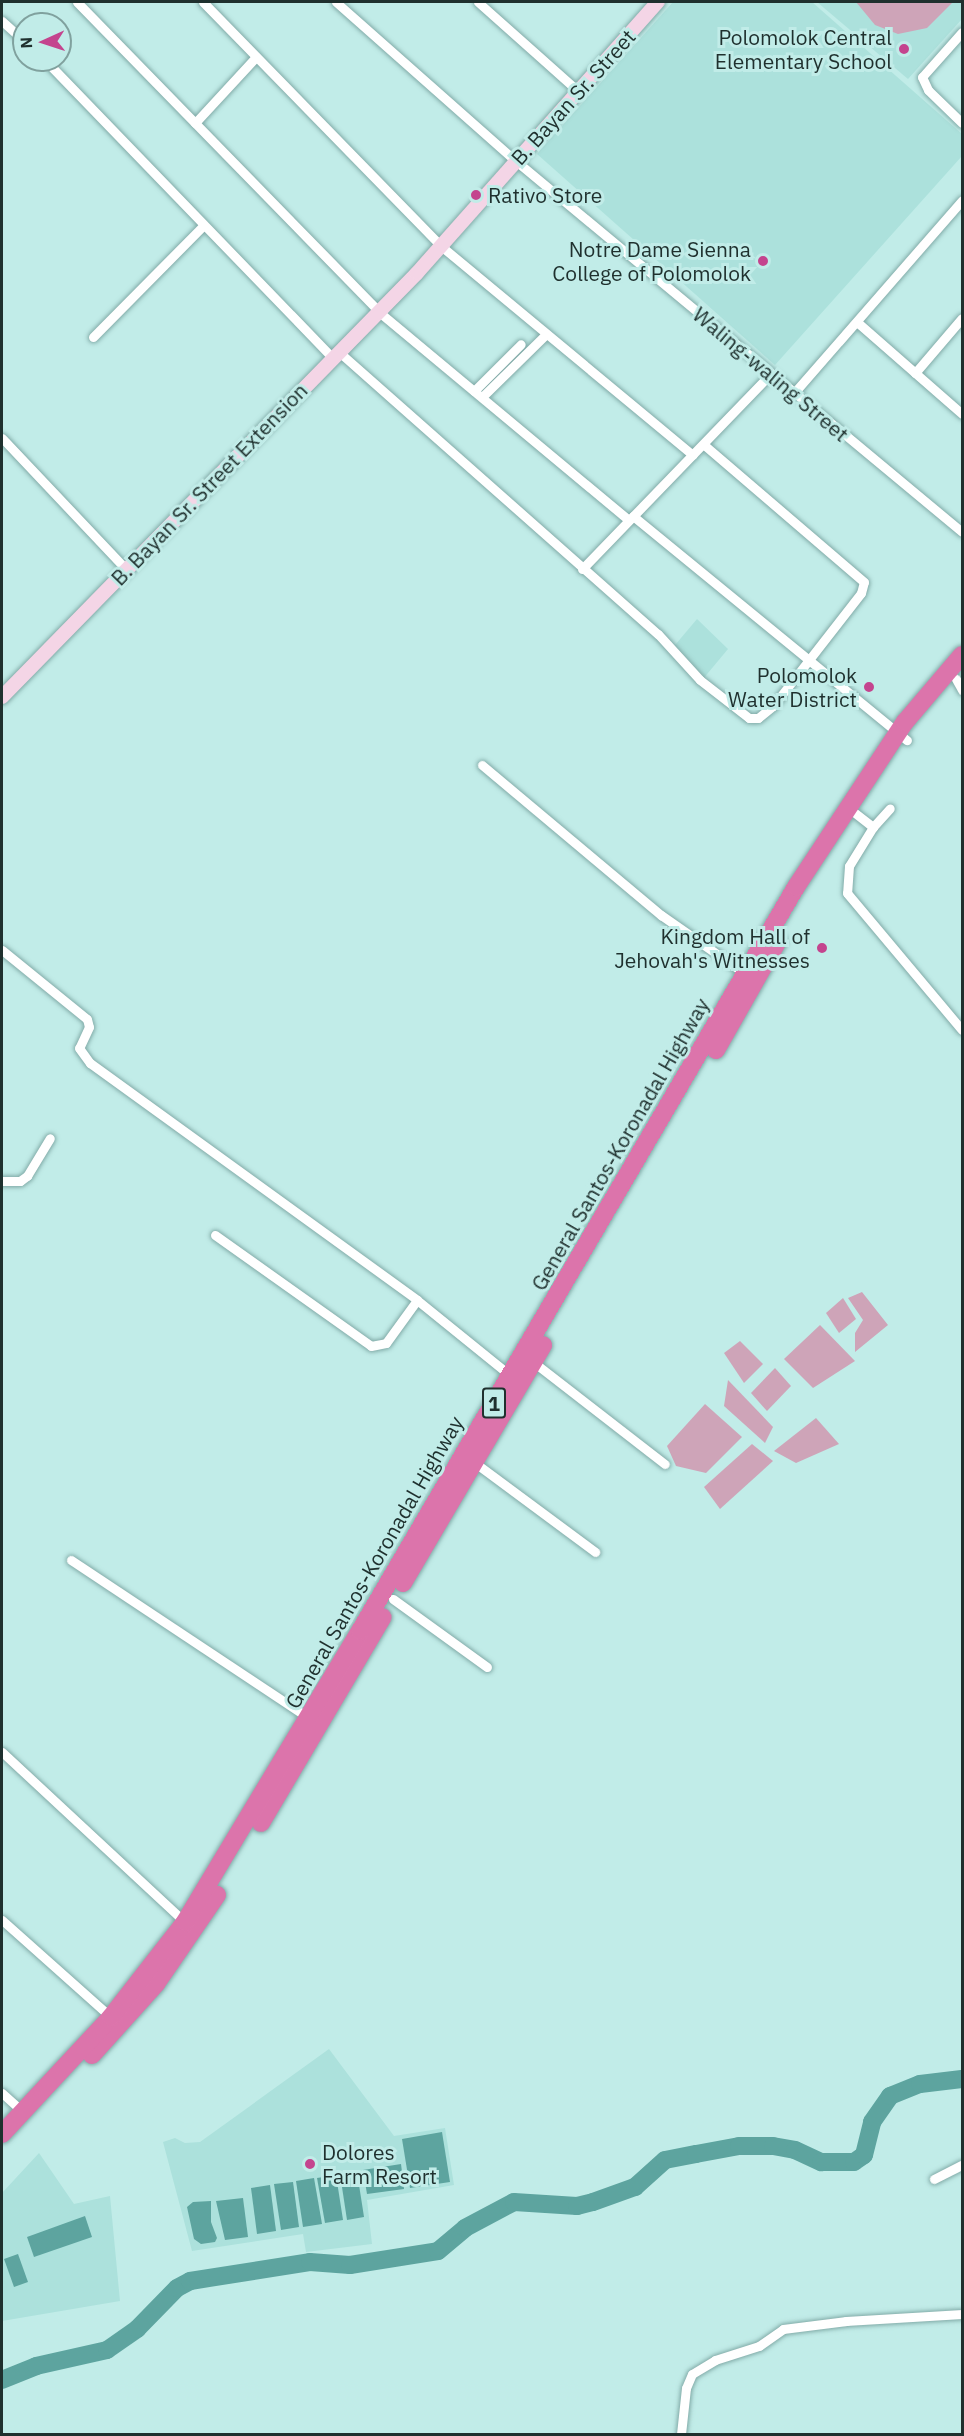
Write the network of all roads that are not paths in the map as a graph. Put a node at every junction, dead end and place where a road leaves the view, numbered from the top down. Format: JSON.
{"nodes":[{"id":1,"x":77,"y":2,"type":"edge"},
{"id":2,"x":203,"y":2,"type":"edge"},
{"id":3,"x":336,"y":2,"type":"edge"},
{"id":4,"x":478,"y":2,"type":"edge"},
{"id":5,"x":658,"y":2,"type":"edge"},
{"id":6,"x":963,"y":32,"type":"edge"},
{"id":7,"x":256,"y":57,"type":"junction"},
{"id":8,"x":56,"y":72,"type":"edge"},
{"id":9,"x":578,"y":91,"type":"junction"},
{"id":10,"x":195,"y":123,"type":"junction"},
{"id":11,"x":963,"y":123,"type":"edge"},
{"id":12,"x":516,"y":161,"type":"junction"},
{"id":13,"x":963,"y":200,"type":"edge"},
{"id":14,"x":203,"y":226,"type":"junction"},
{"id":15,"x":441,"y":246,"type":"junction"},
{"id":16,"x":417,"y":273,"type":"joint"},
{"id":17,"x":379,"y":312,"type":"junction"},
{"id":18,"x":963,"y":318,"type":"edge"},
{"id":19,"x":858,"y":322,"type":"junction"},
{"id":20,"x":546,"y":334,"type":"junction"},
{"id":21,"x":93,"y":338,"type":"dead end"},
{"id":22,"x":521,"y":344,"type":"dead end"},
{"id":23,"x":336,"y":355,"type":"junction"},
{"id":24,"x":915,"y":373,"type":"junction"},
{"id":25,"x":770,"y":374,"type":"junction"},
{"id":26,"x":478,"y":394,"type":"junction"},
{"id":27,"x":793,"y":394,"type":"junction"},
{"id":28,"x":963,"y":414,"type":"edge"},
{"id":29,"x":2,"y":438,"type":"edge"},
{"id":30,"x":704,"y":445,"type":"junction"},
{"id":31,"x":693,"y":455,"type":"junction"},
{"id":32,"x":631,"y":518,"type":"junction"},
{"id":33,"x":963,"y":532,"type":"edge"},
{"id":34,"x":126,"y":569,"type":"junction"},
{"id":35,"x":582,"y":569,"type":"junction"},
{"id":36,"x":963,"y":655,"type":"edge"},
{"id":37,"x":809,"y":659,"type":"junction"},
{"id":38,"x":960,"y":680,"type":"edge"},
{"id":39,"x":2,"y":697,"type":"edge"},
{"id":40,"x":902,"y":736,"type":"junction"},
{"id":41,"x":482,"y":765,"type":"dead end"},
{"id":42,"x":890,"y":808,"type":"dead end"},
{"id":43,"x":855,"y":813,"type":"junction"},
{"id":44,"x":873,"y":827,"type":"junction"},
{"id":45,"x":2,"y":950,"type":"edge"},
{"id":46,"x":744,"y":973,"type":"junction"},
{"id":47,"x":963,"y":1030,"type":"edge"},
{"id":48,"x":51,"y":1138,"type":"dead end"},
{"id":49,"x":2,"y":1181,"type":"edge"},
{"id":50,"x":215,"y":1235,"type":"dead end"},
{"id":51,"x":417,"y":1300,"type":"junction"},
{"id":52,"x":528,"y":1359,"type":"junction"},
{"id":53,"x":516,"y":1379,"type":"junction"},
{"id":54,"x":474,"y":1462,"type":"junction"},
{"id":55,"x":664,"y":1464,"type":"dead end"},
{"id":56,"x":595,"y":1552,"type":"dead end"},
{"id":57,"x":71,"y":1560,"type":"dead end"},
{"id":58,"x":393,"y":1599,"type":"junction"},
{"id":59,"x":487,"y":1667,"type":"dead end"},
{"id":60,"x":309,"y":1718,"type":"junction"},
{"id":61,"x":2,"y":1752,"type":"edge"},
{"id":62,"x":226,"y":1868,"type":"junction"},
{"id":63,"x":2,"y":1920,"type":"edge"},
{"id":64,"x":185,"y":1922,"type":"junction"},
{"id":65,"x":115,"y":2021,"type":"junction"},
{"id":66,"x":2,"y":2093,"type":"edge"},
{"id":67,"x":22,"y":2111,"type":"junction"},
{"id":68,"x":2,"y":2134,"type":"edge"},
{"id":69,"x":2,"y":2149,"type":"edge"},
{"id":70,"x":963,"y":2165,"type":"edge"},
{"id":71,"x":934,"y":2179,"type":"dead end"},
{"id":72,"x":963,"y":2314,"type":"edge"},
{"id":73,"x":681,"y":2434,"type":"edge"}],
"edges":[{"from":1,"to":10,"type":"street"},
{"from":2,"to":7,"type":"street"},
{"from":3,"to":12,"type":"street","name":"Waling-waling Street"},
{"from":4,"to":9,"type":"street"},
{"from":5,"to":9,"type":"street","name":"B. Bayan Sr. Street"},
{"from":6,"to":11,"type":"street"},
{"from":7,"to":10,"type":"street"},
{"from":7,"to":15,"type":"street"},
{"from":8,"to":14,"type":"street"},
{"from":9,"to":12,"type":"street","name":"B. Bayan Sr. Street"},
{"from":10,"to":17,"type":"street"},
{"from":12,"to":15,"type":"street","name":"B. Bayan Sr. Street"},
{"from":12,"to":25,"type":"street","name":"Waling-waling Street"},
{"from":13,"to":19,"type":"street"},
{"from":14,"to":21,"type":"street"},
{"from":14,"to":23,"type":"street"},
{"from":15,"to":16,"type":"street","name":"B. Bayan Sr. Street"},
{"from":15,"to":20,"type":"street"},
{"from":16,"to":17,"type":"street","name":"B. Bayan Sr. Street Extension"},
{"from":17,"to":23,"type":"street","name":"B. Bayan Sr. Street Extension"},
{"from":17,"to":26,"type":"street"},
{"from":18,"to":24,"type":"street"},
{"from":19,"to":24,"type":"street"},
{"from":19,"to":27,"type":"street"},
{"from":20,"to":26,"type":"street"},
{"from":20,"to":31,"type":"street"},
{"from":22,"to":26,"type":"street"},
{"from":23,"to":34,"type":"street","name":"B. Bayan Sr. Street Extension"},
{"from":23,"to":35,"type":"street"},
{"from":24,"to":28,"type":"street"},
{"from":25,"to":27,"type":"street","name":"Waling-waling Street"},
{"from":25,"to":30,"type":"street"},
{"from":26,"to":32,"type":"street"},
{"from":27,"to":33,"type":"street","name":"Waling-waling Street"},
{"from":29,"to":34,"type":"street"},
{"from":30,"to":31,"type":"street"},
{"from":30,"to":37,"type":"street"},
{"from":31,"to":32,"type":"street"},
{"from":32,"to":35,"type":"street"},
{"from":32,"to":37,"type":"street"},
{"from":34,"to":39,"type":"street","name":"B. Bayan Sr. Street Extension"},
{"from":35,"to":37,"type":"street"},
{"from":36,"to":40,"type":"highway","name":"General Santos-Koronadal Highway","number":"1"},
{"from":37,"to":40,"type":"street"},
{"from":38,"to":40,"type":"highway","name":"General Santos-Koronadal Highway","number":"1"},
{"from":40,"to":43,"type":"highway","name":"General Santos-Koronadal Highway","number":"1"},
{"from":40,"to":46,"type":"highway","name":"General Santos-Koronadal Highway","number":"1"},
{"from":41,"to":46,"type":"street"},
{"from":42,"to":44,"type":"street"},
{"from":43,"to":44,"type":"street"},
{"from":43,"to":52,"type":"highway","name":"General Santos-Koronadal Highway","number":"1"},
{"from":44,"to":47,"type":"street"},
{"from":45,"to":51,"type":"street"},
{"from":46,"to":52,"type":"highway","name":"General Santos-Koronadal Highway","number":"1"},
{"from":48,"to":49,"type":"street"},
{"from":50,"to":51,"type":"street"},
{"from":51,"to":53,"type":"street"},
{"from":52,"to":53,"type":"highway","name":"General Santos-Koronadal Highway","number":"1"},
{"from":52,"to":55,"type":"street"},
{"from":53,"to":54,"type":"highway","name":"General Santos-Koronadal Highway","number":"1"},
{"from":53,"to":60,"type":"highway","name":"General Santos-Koronadal Highway","number":"1"},
{"from":54,"to":56,"type":"street"},
{"from":54,"to":58,"type":"highway","name":"General Santos-Koronadal Highway","number":"1"},
{"from":57,"to":60,"type":"street"},
{"from":58,"to":59,"type":"street"},
{"from":58,"to":62,"type":"highway","name":"General Santos-Koronadal Highway","number":"1"},
{"from":60,"to":62,"type":"highway","name":"General Santos-Koronadal Highway","number":"1"},
{"from":61,"to":64,"type":"street"},
{"from":62,"to":64,"type":"highway","name":"General Santos-Koronadal Highway","number":"1"},
{"from":62,"to":65,"type":"highway","name":"General Santos-Koronadal Highway","number":"1"},
{"from":63,"to":65,"type":"street"},
{"from":64,"to":65,"type":"highway","name":"General Santos-Koronadal Highway","number":"1"},
{"from":65,"to":67,"type":"highway","name":"General Santos-Koronadal Highway","number":"1"},
{"from":65,"to":69,"type":"highway","name":"General Santos-Koronadal Highway","number":"1"},
{"from":66,"to":67,"type":"street"},
{"from":67,"to":68,"type":"highway","name":"General Santos-Koronadal Highway","number":"1"},
{"from":70,"to":71,"type":"street"},
{"from":72,"to":73,"type":"street"}]}
